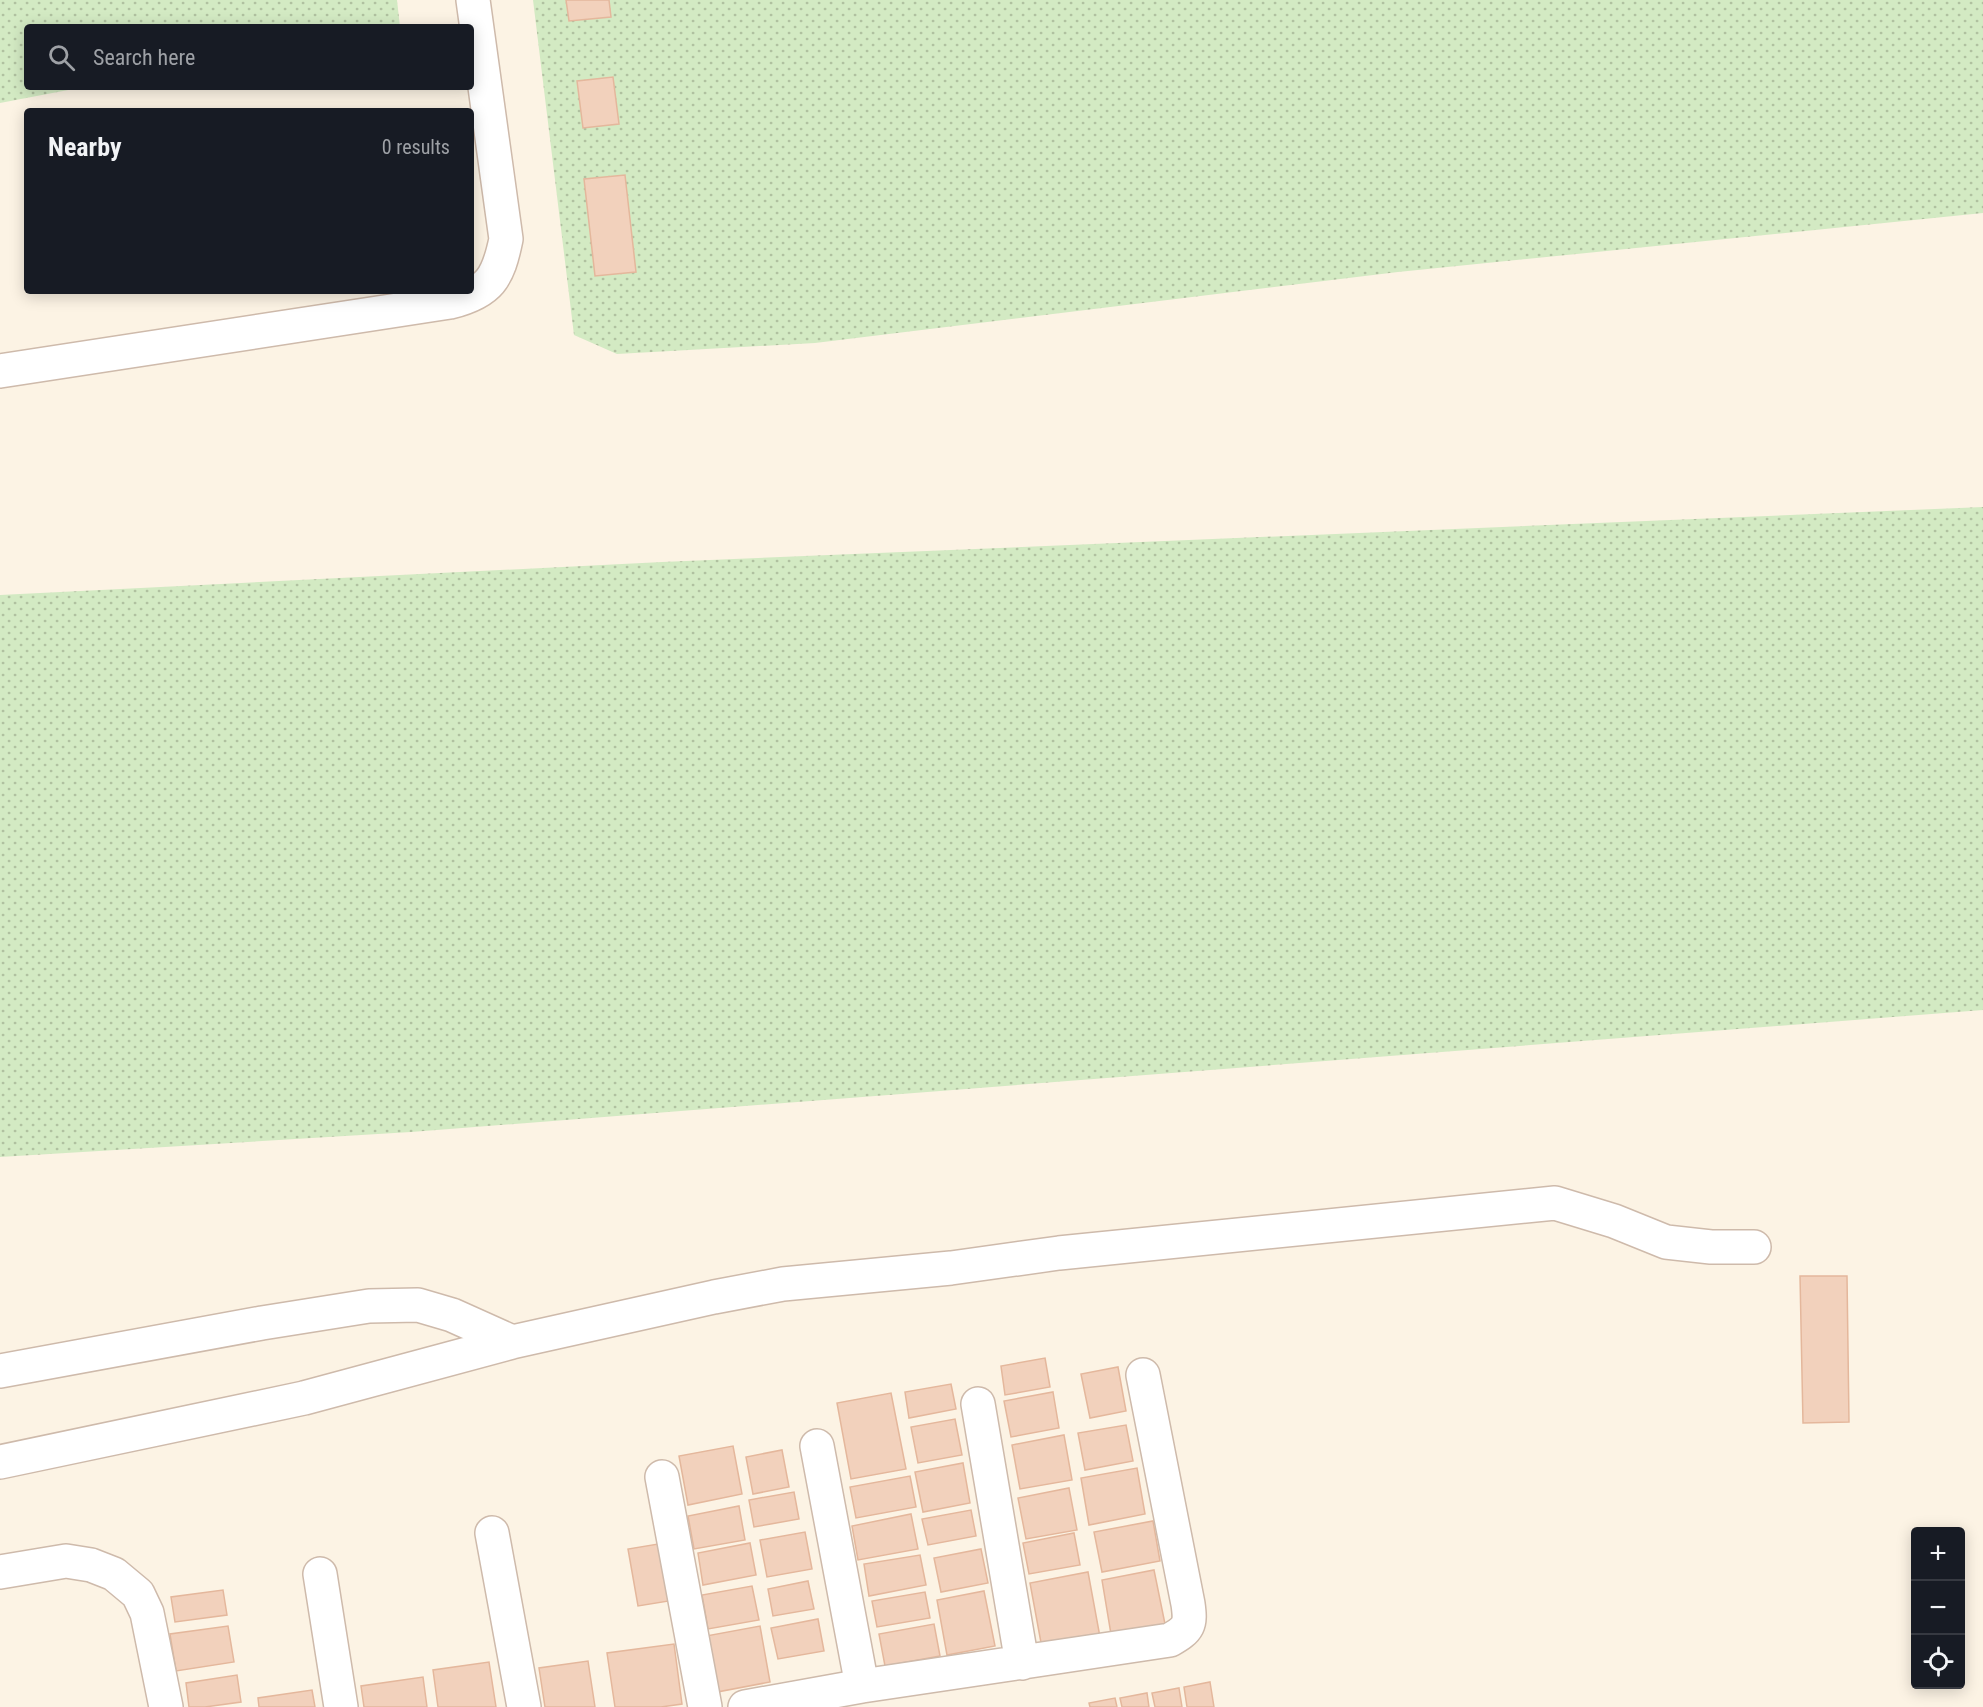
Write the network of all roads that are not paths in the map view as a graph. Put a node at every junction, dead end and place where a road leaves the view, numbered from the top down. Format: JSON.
{"nodes":[{"id":1,"x":474,"y":0,"type":"edge"},
{"id":2,"x":0,"y":371,"type":"edge"},
{"id":3,"x":1754,"y":1247,"type":"dead end"},
{"id":4,"x":512,"y":1341,"type":"junction"},
{"id":5,"x":0,"y":1371,"type":"edge"},
{"id":6,"x":1143,"y":1375,"type":"dead end"},
{"id":7,"x":978,"y":1404,"type":"dead end"},
{"id":8,"x":817,"y":1446,"type":"dead end"},
{"id":9,"x":0,"y":1462,"type":"edge"},
{"id":10,"x":662,"y":1477,"type":"dead end"},
{"id":11,"x":492,"y":1533,"type":"dead end"},
{"id":12,"x":0,"y":1572,"type":"edge"},
{"id":13,"x":320,"y":1575,"type":"dead end"},
{"id":14,"x":1022,"y":1663,"type":"junction"},
{"id":15,"x":862,"y":1686,"type":"junction"},
{"id":16,"x":809,"y":1702,"type":"edge"},
{"id":17,"x":166,"y":1707,"type":"edge"},
{"id":18,"x":341,"y":1707,"type":"edge"},
{"id":19,"x":524,"y":1707,"type":"edge"},
{"id":20,"x":705,"y":1707,"type":"edge"},
{"id":21,"x":745,"y":1707,"type":"edge"}],
"edges":[{"from":1,"to":2,"type":"street"},
{"from":3,"to":4,"type":"street"},
{"from":4,"to":5,"type":"street"},
{"from":4,"to":9,"type":"street"},
{"from":6,"to":14,"type":"street"},
{"from":7,"to":14,"type":"street"},
{"from":8,"to":15,"type":"street"},
{"from":10,"to":20,"type":"street"},
{"from":11,"to":19,"type":"street"},
{"from":12,"to":17,"type":"street"},
{"from":13,"to":18,"type":"street"},
{"from":14,"to":15,"type":"street"},
{"from":15,"to":16,"type":"street"},
{"from":16,"to":21,"type":"street"}]}
